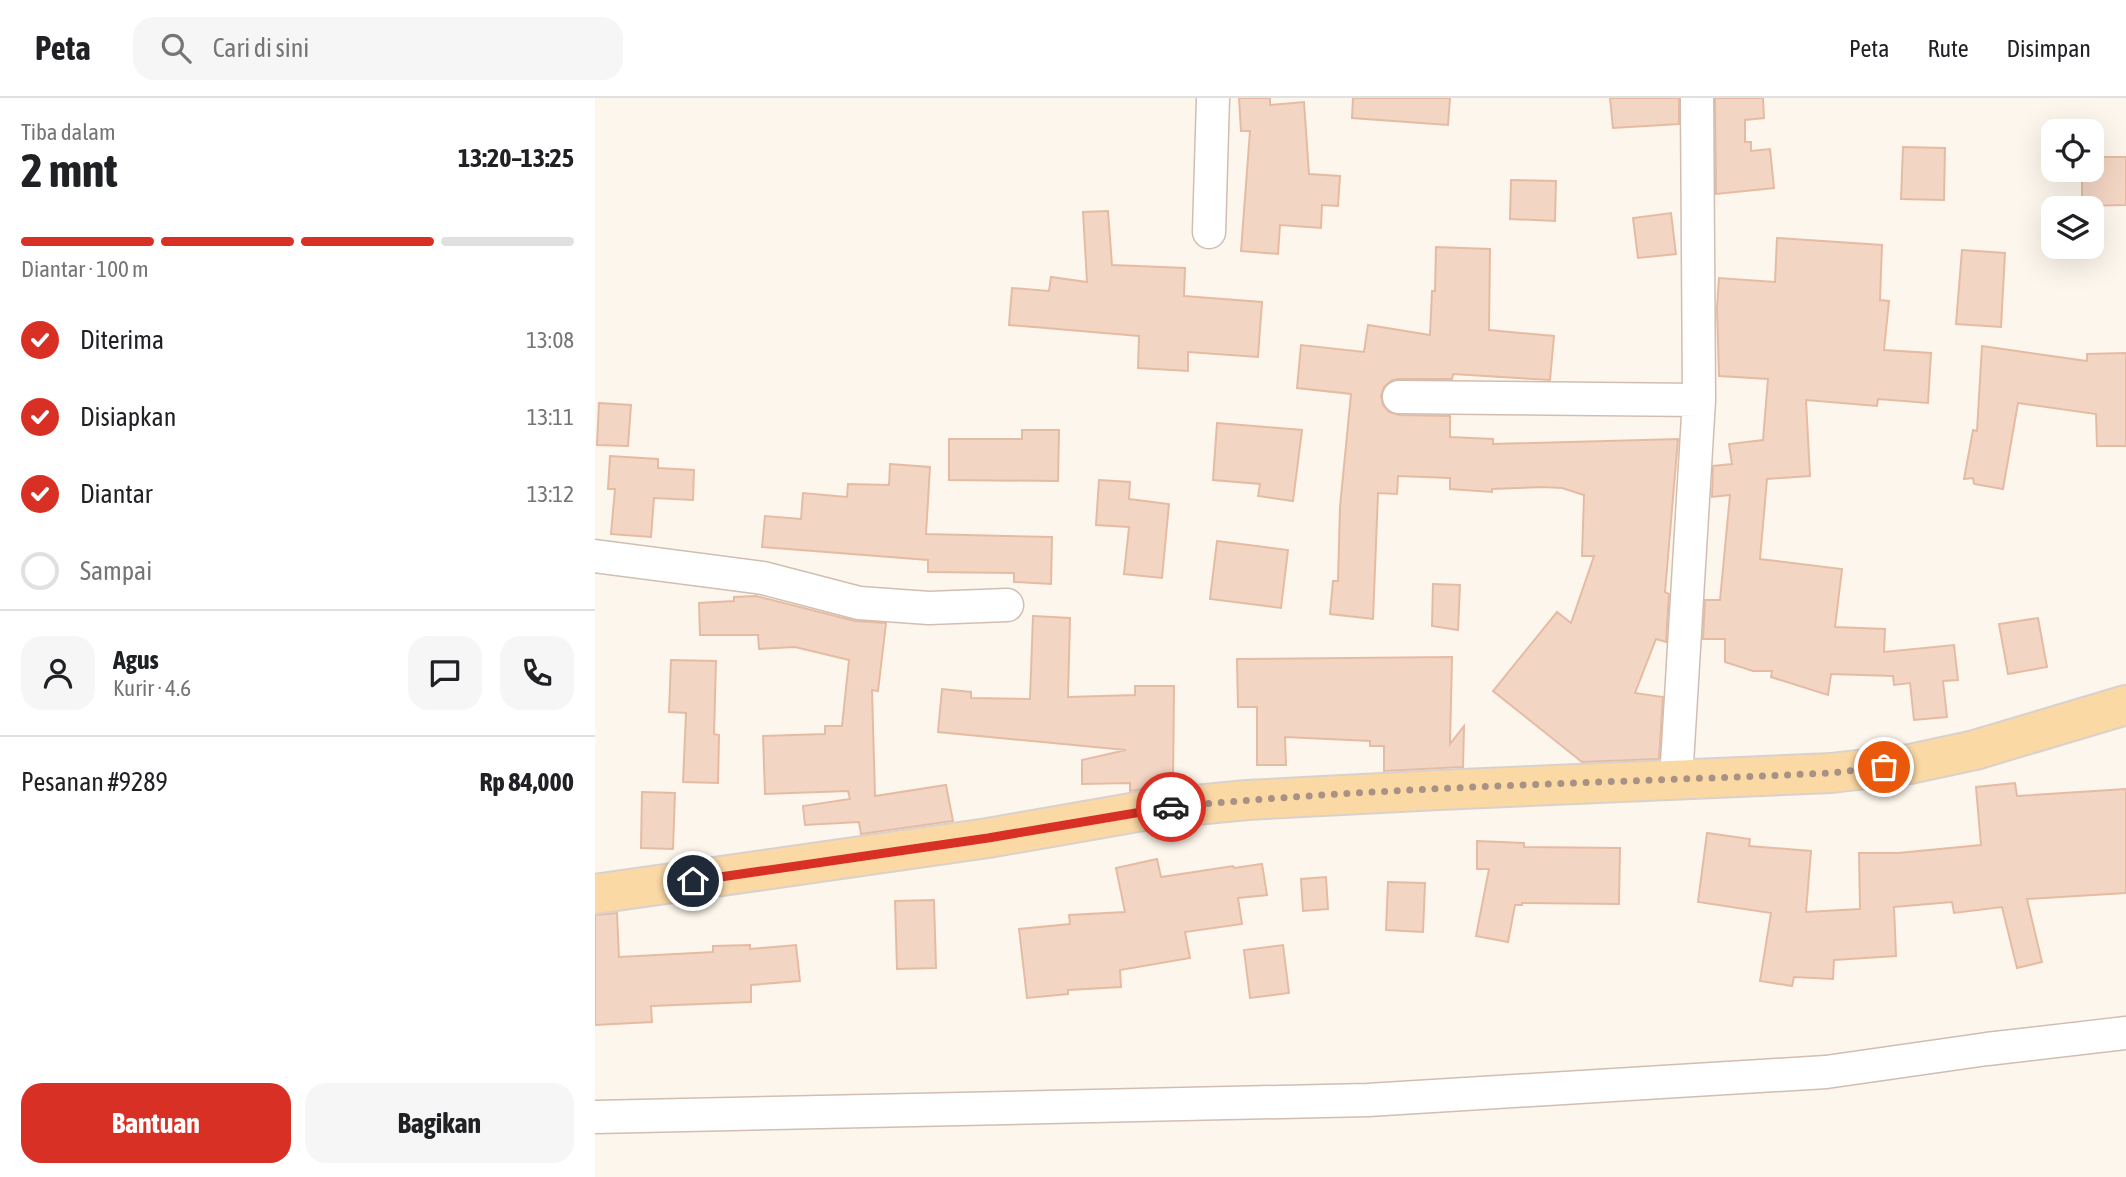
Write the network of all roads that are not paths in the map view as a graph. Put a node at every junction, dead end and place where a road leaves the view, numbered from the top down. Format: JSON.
{"nodes":[{"id":1,"x":1213,"y":98,"type":"edge"},
{"id":2,"x":1697,"y":98,"type":"edge"},
{"id":3,"x":1209,"y":232,"type":"dead end"},
{"id":4,"x":1399,"y":397,"type":"dead end"},
{"id":5,"x":1699,"y":400,"type":"junction"},
{"id":6,"x":595,"y":556,"type":"edge"},
{"id":7,"x":1007,"y":605,"type":"dead end"},
{"id":8,"x":2126,"y":705,"type":"edge"},
{"id":9,"x":1677,"y":780,"type":"junction"},
{"id":10,"x":595,"y":894,"type":"edge"},
{"id":11,"x":2126,"y":1033,"type":"edge"},
{"id":12,"x":595,"y":1117,"type":"edge"}],
"edges":[{"from":1,"to":3,"type":"street"},
{"from":2,"to":5,"type":"street"},
{"from":4,"to":5,"type":"street"},
{"from":5,"to":9,"type":"street"},
{"from":6,"to":7,"type":"street"},
{"from":8,"to":9,"type":"main road"},
{"from":9,"to":10,"type":"main road"},
{"from":11,"to":12,"type":"street"}]}
